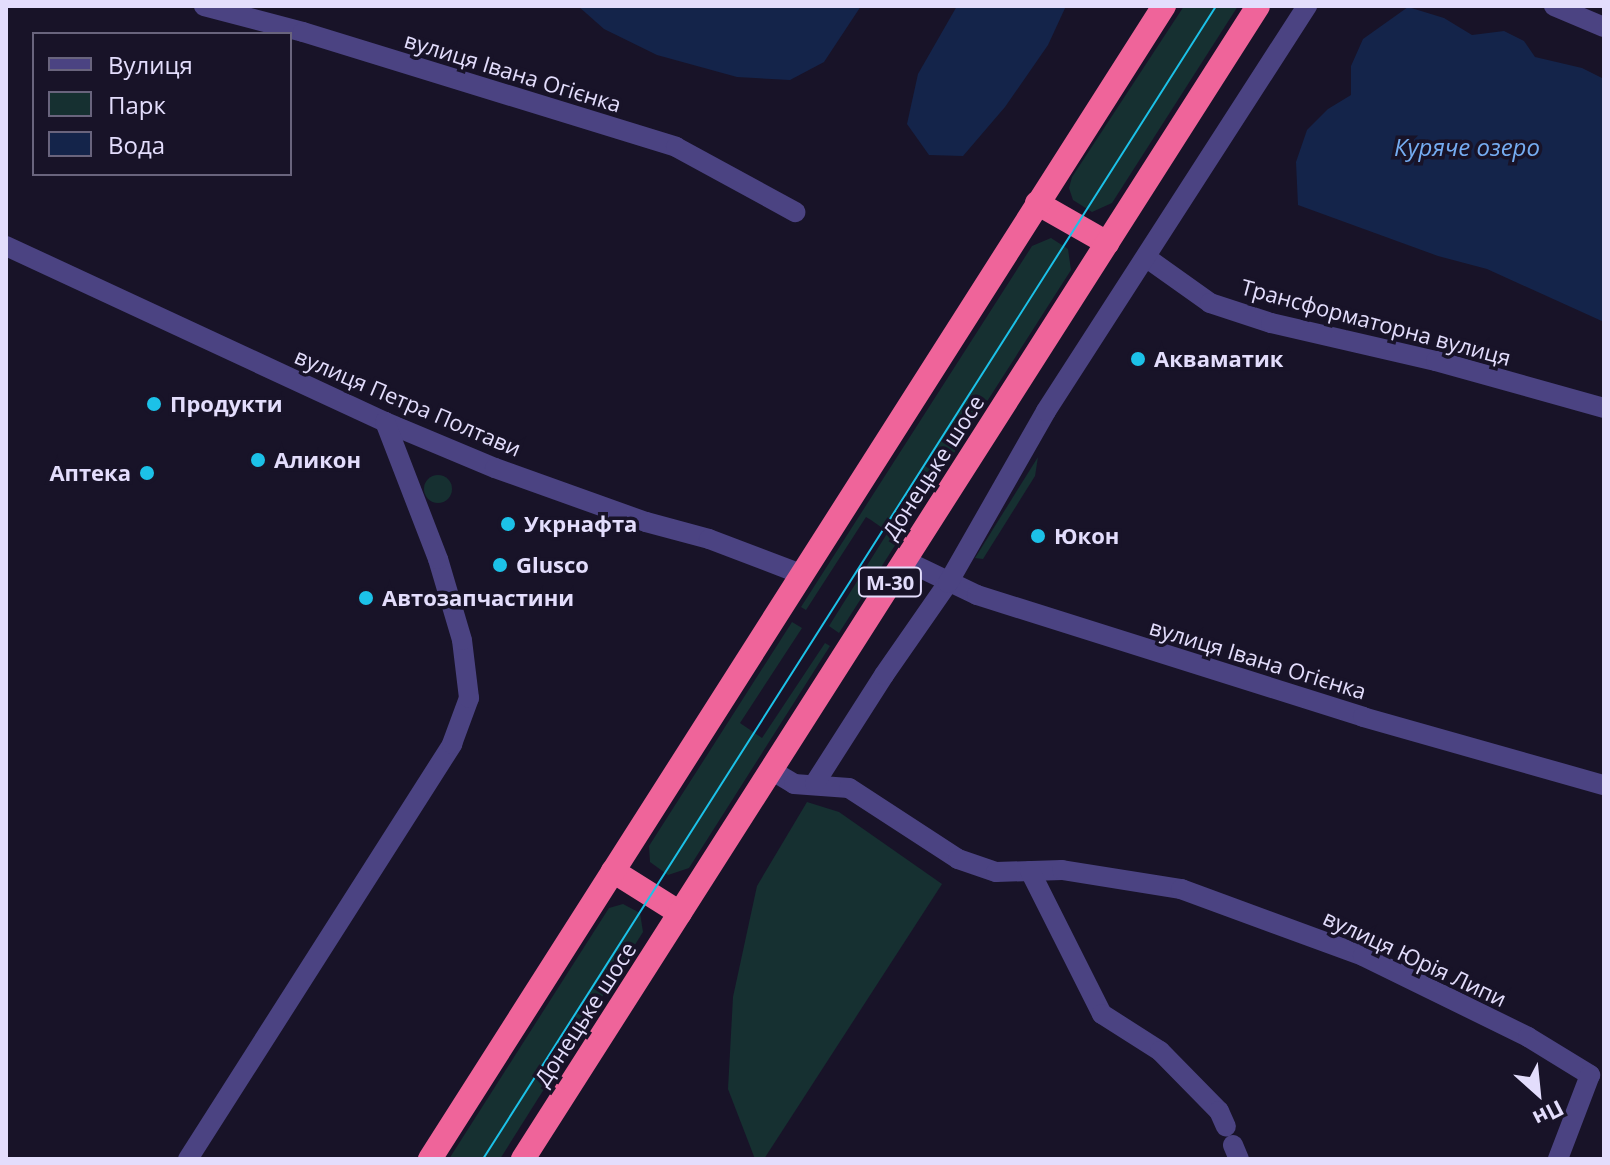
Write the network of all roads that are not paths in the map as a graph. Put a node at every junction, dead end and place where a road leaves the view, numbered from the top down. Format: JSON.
{"nodes":[{"id":1,"x":204,"y":6,"type":"edge"},
{"id":2,"x":1164,"y":6,"type":"edge"},
{"id":3,"x":1258,"y":6,"type":"edge"},
{"id":4,"x":1307,"y":6,"type":"edge"},
{"id":5,"x":1554,"y":6,"type":"edge"},
{"id":6,"x":1604,"y":27,"type":"edge"},
{"id":7,"x":1037,"y":203,"type":"junction"},
{"id":8,"x":795,"y":212,"type":"dead end"},
{"id":9,"x":1107,"y":243,"type":"junction"},
{"id":10,"x":6,"y":246,"type":"edge"},
{"id":11,"x":1147,"y":258,"type":"junction"},
{"id":12,"x":1604,"y":408,"type":"edge"},
{"id":13,"x":385,"y":422,"type":"junction"},
{"id":14,"x":904,"y":560,"type":"junction"},
{"id":15,"x":801,"y":574,"type":"junction"},
{"id":16,"x":948,"y":583,"type":"junction"},
{"id":17,"x":771,"y":770,"type":"junction"},
{"id":18,"x":815,"y":783,"type":"junction"},
{"id":19,"x":1604,"y":785,"type":"edge"},
{"id":20,"x":613,"y":871,"type":"junction"},
{"id":21,"x":1030,"y":871,"type":"junction"},
{"id":22,"x":680,"y":913,"type":"junction"},
{"id":23,"x":1233,"y":1144,"type":"edge"},
{"id":24,"x":188,"y":1159,"type":"edge"},
{"id":25,"x":430,"y":1159,"type":"edge"},
{"id":26,"x":523,"y":1159,"type":"edge"},
{"id":27,"x":1558,"y":1159,"type":"edge"}],
"edges":[{"from":1,"to":8,"type":"street","name":"вулиця Івана Огієнка"},
{"from":2,"to":7,"type":"highway"},
{"from":3,"to":9,"type":"highway","name":"Донецьке шосе","number":"М-30"},
{"from":4,"to":11,"type":"street"},
{"from":5,"to":6,"type":"street"},
{"from":7,"to":9,"type":"highway"},
{"from":7,"to":15,"type":"highway"},
{"from":9,"to":14,"type":"highway","name":"Донецьке шосе","number":"М-30"},
{"from":10,"to":13,"type":"street","name":"вулиця Петра Полтави"},
{"from":11,"to":12,"type":"street","name":"Трансформаторна вулиця"},
{"from":11,"to":16,"type":"street"},
{"from":13,"to":15,"type":"street","name":"вулиця Петра Полтави"},
{"from":13,"to":24,"type":"street"},
{"from":14,"to":16,"type":"street","name":"вулиця Івана Огієнка"},
{"from":14,"to":17,"type":"highway","name":"Донецьке шосе","number":"М-30"},
{"from":15,"to":20,"type":"highway"},
{"from":16,"to":18,"type":"street"},
{"from":16,"to":19,"type":"street","name":"вулиця Івана Огієнка"},
{"from":17,"to":18,"type":"street","name":"вулиця Юрія Липи"},
{"from":17,"to":22,"type":"highway","name":"Донецьке шосе","number":"М-30"},
{"from":18,"to":21,"type":"street","name":"вулиця Юрія Липи"},
{"from":20,"to":22,"type":"highway"},
{"from":20,"to":25,"type":"highway"},
{"from":21,"to":23,"type":"street"},
{"from":21,"to":27,"type":"street","name":"вулиця Юрія Липи"},
{"from":22,"to":26,"type":"highway","name":"Донецьке шосе","number":"М-30"}]}
